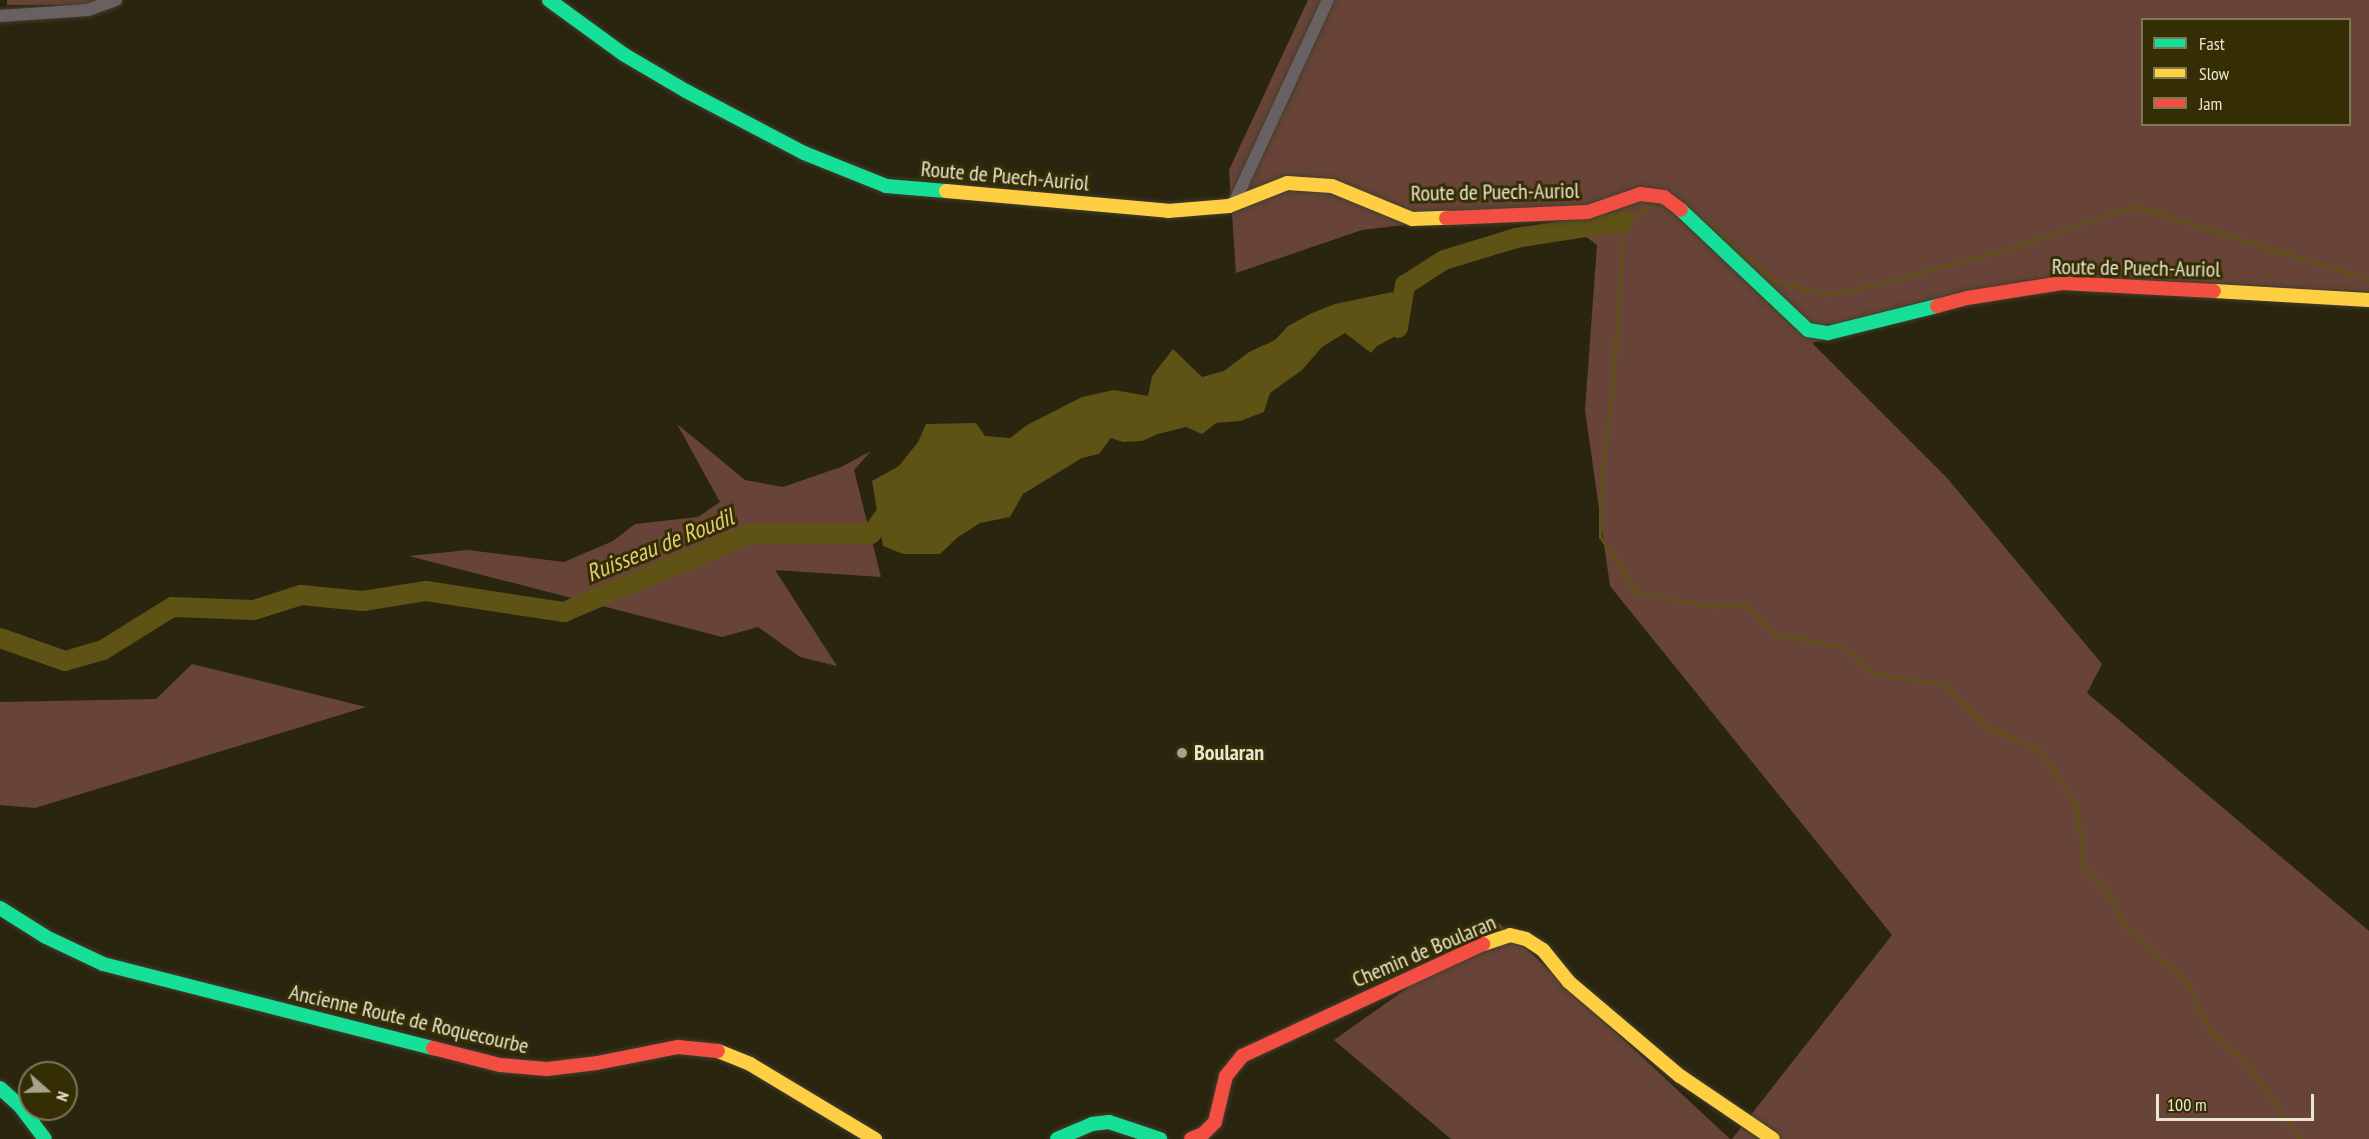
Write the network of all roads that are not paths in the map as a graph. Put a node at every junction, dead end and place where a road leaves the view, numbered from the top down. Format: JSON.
{"nodes":[{"id":1,"x":116,"y":0,"type":"edge"},
{"id":2,"x":549,"y":0,"type":"edge"},
{"id":3,"x":1328,"y":0,"type":"edge"},
{"id":4,"x":0,"y":16,"type":"edge"},
{"id":5,"x":1234,"y":203,"type":"junction"},
{"id":6,"x":2369,"y":300,"type":"edge"},
{"id":7,"x":0,"y":908,"type":"edge"},
{"id":8,"x":0,"y":1088,"type":"edge"},
{"id":9,"x":45,"y":1139,"type":"edge"},
{"id":10,"x":875,"y":1139,"type":"edge"},
{"id":11,"x":1057,"y":1139,"type":"edge"},
{"id":12,"x":1160,"y":1139,"type":"edge"},
{"id":13,"x":1191,"y":1139,"type":"edge"},
{"id":14,"x":1773,"y":1139,"type":"edge"}],
"edges":[{"from":1,"to":4,"type":"street"},
{"from":2,"to":5,"type":"street","name":"Route de Puech-Auriol"},
{"from":3,"to":5,"type":"street"},
{"from":5,"to":6,"type":"street","name":"Route de Puech-Auriol"},
{"from":7,"to":10,"type":"street","name":"Ancienne Route de Roquecourbe"},
{"from":8,"to":9,"type":"street"},
{"from":11,"to":12,"type":"street"},
{"from":13,"to":14,"type":"street","name":"Chemin de Boularan"}]}
